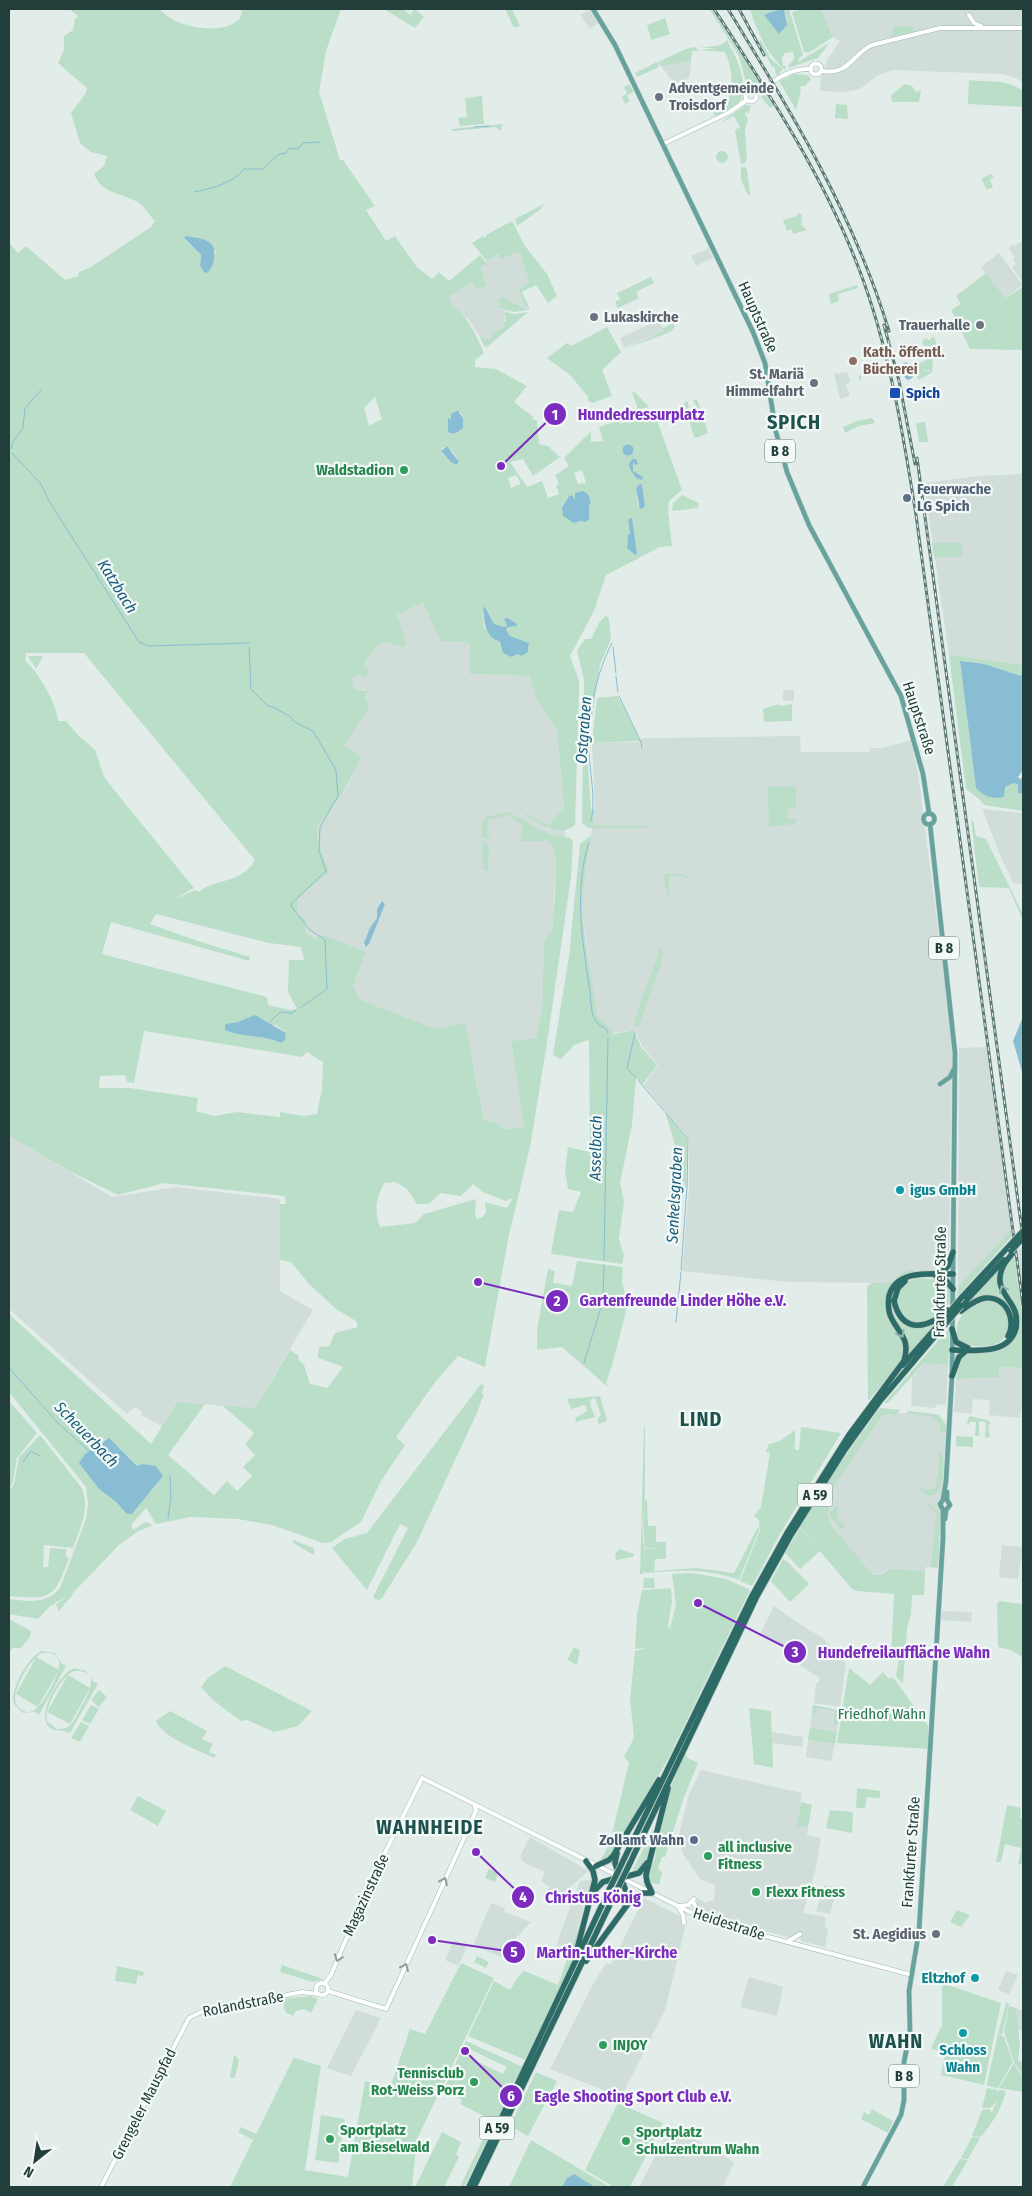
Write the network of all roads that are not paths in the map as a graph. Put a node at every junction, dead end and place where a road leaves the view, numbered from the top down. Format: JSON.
{"nodes":[{"id":1,"x":593,"y":9,"type":"edge"},
{"id":2,"x":969,"y":15,"type":"dead end"},
{"id":3,"x":989,"y":27,"type":"junction"},
{"id":4,"x":1023,"y":28,"type":"edge"},
{"id":5,"x":811,"y":69,"type":"junction"},
{"id":6,"x":822,"y":71,"type":"junction"},
{"id":7,"x":756,"y":93,"type":"junction"},
{"id":8,"x":747,"y":100,"type":"junction"},
{"id":9,"x":663,"y":144,"type":"junction"},
{"id":10,"x":929,"y":813,"type":"junction"},
{"id":11,"x":930,"y":824,"type":"junction"},
{"id":12,"x":955,"y":1065,"type":"junction"},
{"id":13,"x":940,"y":1084,"type":"dead end"},
{"id":14,"x":955,"y":1084,"type":"joint"},
{"id":15,"x":1023,"y":1231,"type":"edge"},
{"id":16,"x":1022,"y":1239,"type":"edge"},
{"id":17,"x":1011,"y":1250,"type":"junction"},
{"id":18,"x":953,"y":1252,"type":"junction"},
{"id":19,"x":938,"y":1275,"type":"junction"},
{"id":20,"x":953,"y":1275,"type":"junction"},
{"id":21,"x":953,"y":1289,"type":"junction"},
{"id":22,"x":961,"y":1309,"type":"junction"},
{"id":23,"x":940,"y":1323,"type":"junction"},
{"id":24,"x":952,"y":1329,"type":"junction"},
{"id":25,"x":952,"y":1349,"type":"junction"},
{"id":26,"x":968,"y":1349,"type":"junction"},
{"id":27,"x":952,"y":1376,"type":"junction"},
{"id":28,"x":886,"y":1385,"type":"junction"},
{"id":29,"x":877,"y":1400,"type":"junction"},
{"id":30,"x":871,"y":1409,"type":"junction"},
{"id":31,"x":945,"y":1500,"type":"junction"},
{"id":32,"x":945,"y":1510,"type":"junction"},
{"id":33,"x":676,"y":1752,"type":"junction"},
{"id":34,"x":676,"y":1762,"type":"junction"},
{"id":35,"x":422,"y":1778,"type":"joint"},
{"id":36,"x":474,"y":1804,"type":"junction"},
{"id":37,"x":484,"y":1809,"type":"junction"},
{"id":38,"x":474,"y":1817,"type":"junction"},
{"id":39,"x":618,"y":1848,"type":"junction"},
{"id":40,"x":649,"y":1859,"type":"junction"},
{"id":41,"x":586,"y":1861,"type":"junction"},
{"id":42,"x":627,"y":1861,"type":"junction"},
{"id":43,"x":596,"y":1866,"type":"junction"},
{"id":44,"x":620,"y":1877,"type":"junction"},
{"id":45,"x":613,"y":1890,"type":"junction"},
{"id":46,"x":652,"y":1893,"type":"junction"},
{"id":47,"x":592,"y":1894,"type":"junction"},
{"id":48,"x":678,"y":1906,"type":"junction"},
{"id":49,"x":624,"y":1907,"type":"junction"},
{"id":50,"x":708,"y":1920,"type":"junction"},
{"id":51,"x":684,"y":1922,"type":"dead end"},
{"id":52,"x":800,"y":1934,"type":"dead end"},
{"id":53,"x":787,"y":1942,"type":"junction"},
{"id":54,"x":576,"y":1975,"type":"junction"},
{"id":55,"x":912,"y":1975,"type":"junction"},
{"id":56,"x":321,"y":1984,"type":"junction"},
{"id":57,"x":564,"y":1987,"type":"junction"},
{"id":58,"x":302,"y":1992,"type":"junction"},
{"id":59,"x":328,"y":1992,"type":"junction"},
{"id":60,"x":318,"y":1994,"type":"junction"},
{"id":61,"x":186,"y":2020,"type":"joint"},
{"id":62,"x":533,"y":2059,"type":"junction"},
{"id":63,"x":527,"y":2071,"type":"junction"},
{"id":64,"x":101,"y":2187,"type":"edge"},
{"id":65,"x":468,"y":2187,"type":"edge"},
{"id":66,"x":474,"y":2187,"type":"edge"},
{"id":67,"x":863,"y":2187,"type":"edge"}],
"edges":[{"from":1,"to":9,"type":"main road","name":"Hauptstraße","number":"B 8"},
{"from":2,"to":3,"type":"main road"},
{"from":3,"to":4,"type":"main road"},
{"from":3,"to":6,"type":"main road"},
{"from":5,"to":6,"type":"main road"},
{"from":5,"to":6,"type":"main road"},
{"from":5,"to":7,"type":"main road"},
{"from":7,"to":8,"type":"main road"},
{"from":7,"to":8,"type":"main road"},
{"from":8,"to":9,"type":"main road"},
{"from":9,"to":10,"type":"main road","name":"Hauptstraße","number":"B 8"},
{"from":10,"to":11,"type":"main road","name":"Hauptstraße","number":"B 8"},
{"from":10,"to":11,"type":"main road","name":"Hauptstraße","number":"B 8"},
{"from":11,"to":12,"type":"main road","name":"Hauptstraße","number":"B 8"},
{"from":12,"to":13,"type":"main road"},
{"from":12,"to":14,"type":"main road","name":"Hauptstraße","number":"B 8"},
{"from":14,"to":18,"type":"main road","name":"Frankfurter Straße","number":"B 8"},
{"from":15,"to":17,"type":"highway","number":"A 59","bridge":true},
{"from":16,"to":17,"type":"highway","number":"A 59","bridge":true},
{"from":17,"to":22,"type":"highway","number":"A 59"},
{"from":17,"to":23,"type":"highway","number":"A 59","bridge":true},
{"from":26,"to":17,"type":"highway","number":"A 59","one_way":true},
{"from":18,"to":19,"type":"highway"},
{"from":18,"to":20,"type":"main road","name":"Frankfurter Straße","number":"B 8"},
{"from":19,"to":20,"type":"highway"},
{"from":19,"to":21,"type":"highway"},
{"from":19,"to":23,"type":"highway"},
{"from":19,"to":28,"type":"highway","one_way":true},
{"from":20,"to":21,"type":"main road","name":"Frankfurter Straße","number":"B 8"},
{"from":21,"to":24,"type":"main road","name":"Frankfurter Straße","number":"B 8"},
{"from":22,"to":23,"type":"highway","number":"A 59","bridge":true},
{"from":22,"to":26,"type":"highway"},
{"from":23,"to":28,"type":"highway","number":"A 59"},
{"from":23,"to":29,"type":"highway","number":"A 59"},
{"from":24,"to":25,"type":"main road","name":"Frankfurter Straße","number":"B 8"},
{"from":24,"to":26,"type":"highway"},
{"from":25,"to":26,"type":"highway"},
{"from":25,"to":27,"type":"main road","name":"Frankfurter Straße","number":"B 8"},
{"from":26,"to":27,"type":"highway"},
{"from":27,"to":31,"type":"main road","name":"Frankfurter Straße","number":"B 8"},
{"from":28,"to":29,"type":"highway","number":"A 59"},
{"from":29,"to":30,"type":"highway","number":"A 59"},
{"from":30,"to":33,"type":"highway","number":"A 59"},
{"from":30,"to":34,"type":"highway","number":"A 59"},
{"from":31,"to":32,"type":"main road","number":"B 8"},
{"from":31,"to":32,"type":"main road","number":"B 8"},
{"from":32,"to":55,"type":"main road","name":"Frankfurter Straße","number":"B 8"},
{"from":33,"to":39,"type":"highway"},
{"from":33,"to":42,"type":"highway","number":"A 59"},
{"from":34,"to":40,"type":"highway"},
{"from":34,"to":42,"type":"highway","number":"A 59"},
{"from":35,"to":36,"type":"main road","name":"Heidestraße"},
{"from":35,"to":56,"type":"main road","name":"Magazinstraße","one_way":true},
{"from":36,"to":37,"type":"main road","name":"Heidestraße"},
{"from":36,"to":38,"type":"main road"},
{"from":37,"to":38,"type":"main road"},
{"from":37,"to":41,"type":"main road","name":"Heidestraße"},
{"from":59,"to":38,"type":"main road","one_way":true},
{"from":39,"to":43,"type":"highway"},
{"from":39,"to":44,"type":"highway"},
{"from":40,"to":44,"type":"highway"},
{"from":40,"to":46,"type":"highway"},
{"from":41,"to":43,"type":"main road","name":"Heidestraße"},
{"from":41,"to":47,"type":"highway"},
{"from":42,"to":45,"type":"highway","number":"A 59","bridge":true},
{"from":43,"to":44,"type":"main road","name":"Heidestraße"},
{"from":44,"to":46,"type":"main road","name":"Heidestraße"},
{"from":44,"to":47,"type":"highway"},
{"from":44,"to":49,"type":"highway"},
{"from":45,"to":54,"type":"highway","number":"A 59"},
{"from":45,"to":57,"type":"highway","number":"A 59"},
{"from":46,"to":48,"type":"main road","name":"Heidestraße"},
{"from":46,"to":49,"type":"highway"},
{"from":47,"to":57,"type":"highway"},
{"from":48,"to":50,"type":"main road","name":"Heidestraße"},
{"from":48,"to":50,"type":"main road"},
{"from":48,"to":51,"type":"main road"},
{"from":49,"to":54,"type":"highway"},
{"from":50,"to":53,"type":"main road","name":"Heidestraße"},
{"from":52,"to":53,"type":"main road"},
{"from":53,"to":55,"type":"main road","name":"Heidestraße"},
{"from":54,"to":62,"type":"highway","number":"A 59"},
{"from":55,"to":67,"type":"main road","name":"Frankfurter Straße","number":"B 8"},
{"from":56,"to":58,"type":"main road","name":"Rolandstraße"},
{"from":56,"to":59,"type":"main road"},
{"from":56,"to":60,"type":"main road"},
{"from":57,"to":62,"type":"highway","number":"A 59"},
{"from":58,"to":60,"type":"main road","name":"Rolandstraße"},
{"from":58,"to":61,"type":"main road","name":"Rolandstraße"},
{"from":59,"to":60,"type":"main road"},
{"from":61,"to":64,"type":"main road","name":"Grengeler Mauspfad"},
{"from":62,"to":63,"type":"highway","number":"A 59"},
{"from":63,"to":65,"type":"highway","number":"A 59"},
{"from":63,"to":66,"type":"highway","number":"A 59"}]}
